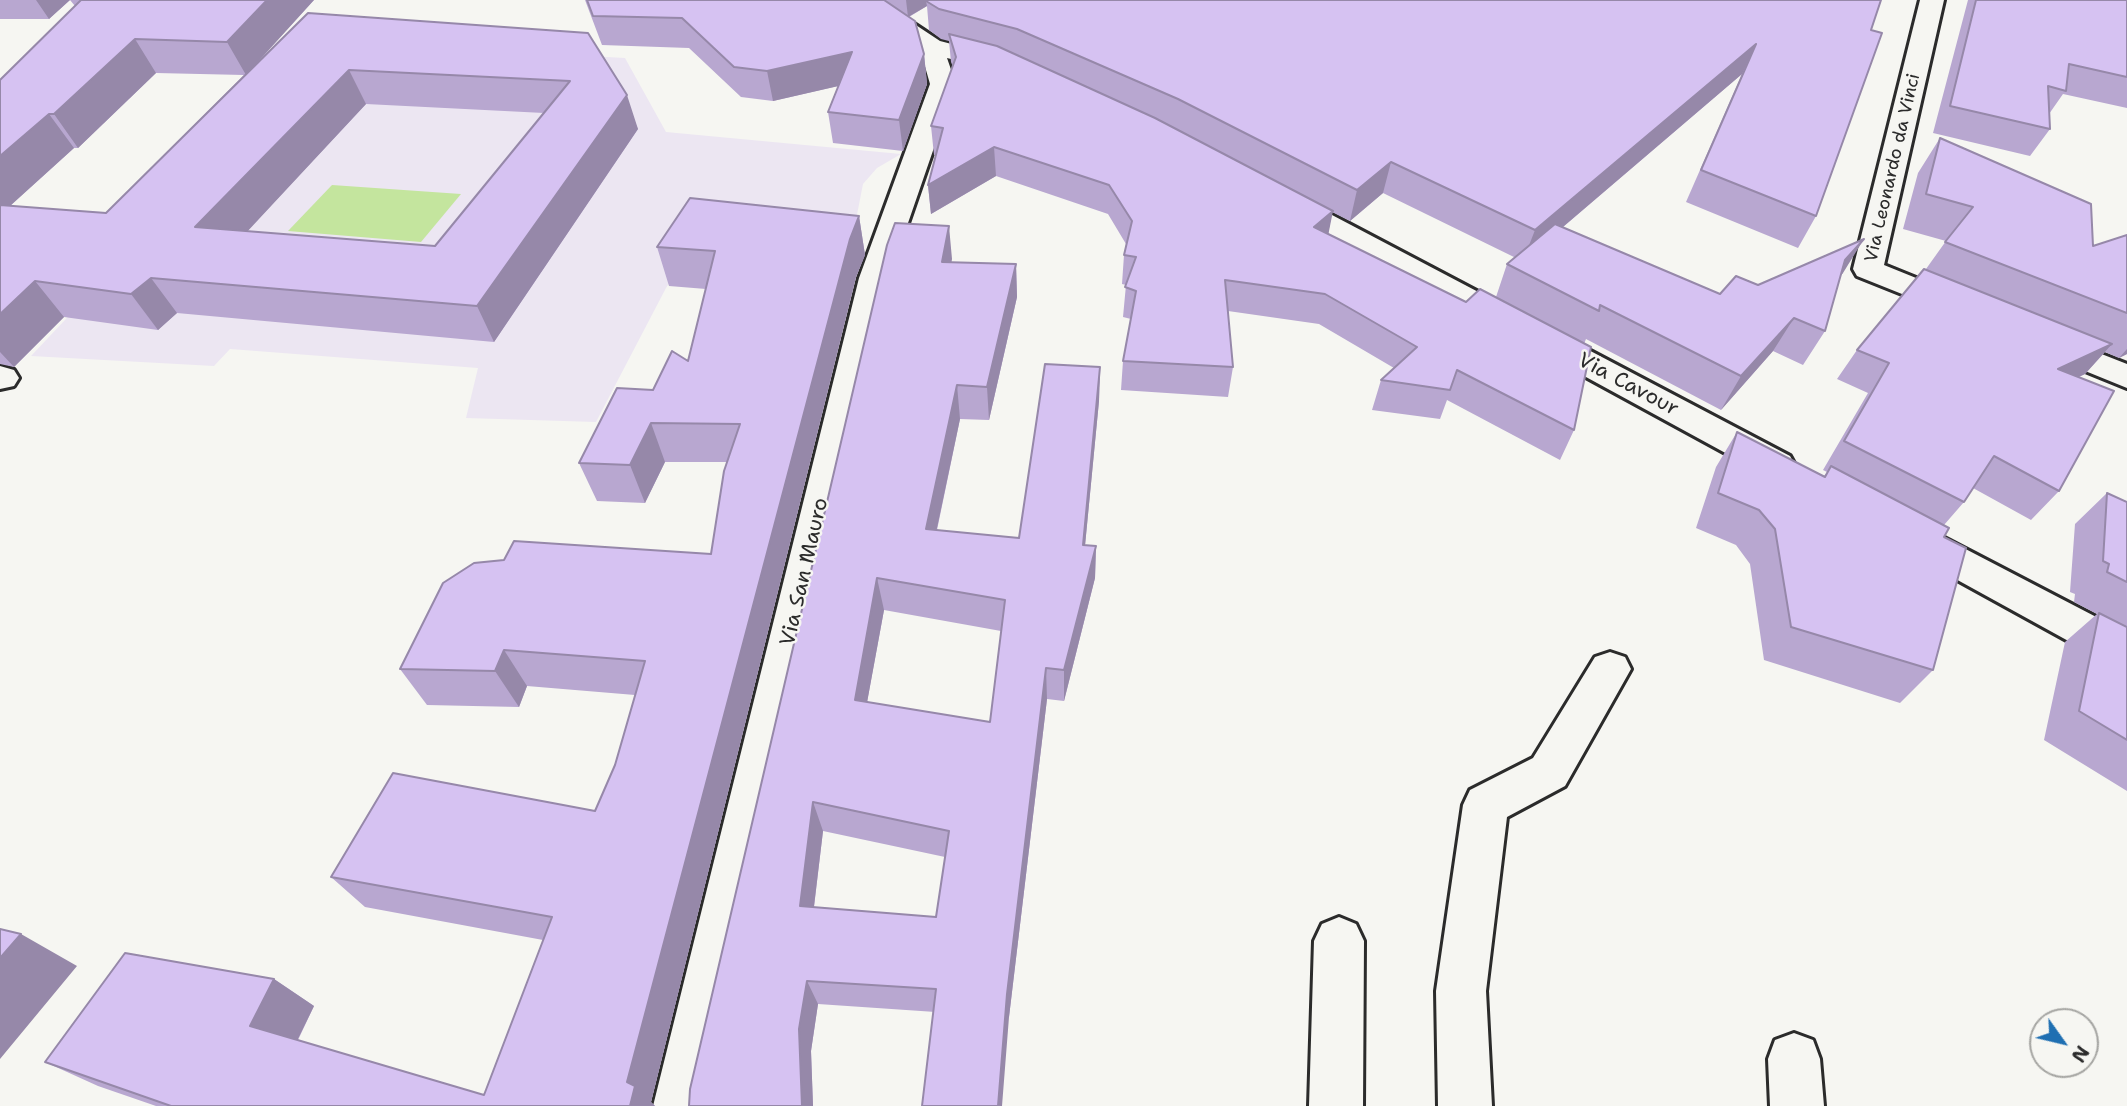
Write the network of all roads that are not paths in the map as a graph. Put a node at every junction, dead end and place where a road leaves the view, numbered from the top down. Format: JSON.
{"nodes":[{"id":1,"x":863,"y":0,"type":"edge"},
{"id":2,"x":1932,"y":0,"type":"edge"},
{"id":3,"x":922,"y":31,"type":"junction"},
{"id":4,"x":1032,"y":77,"type":"edge"},
{"id":5,"x":1263,"y":190,"type":"edge"},
{"id":6,"x":1979,"y":315,"type":"edge"},
{"id":7,"x":2028,"y":336,"type":"edge"},
{"id":8,"x":2127,"y":377,"type":"edge"},
{"id":9,"x":1799,"y":477,"type":"edge"},
{"id":10,"x":1884,"y":523,"type":"edge"},
{"id":11,"x":2127,"y":653,"type":"edge"},
{"id":12,"x":1610,"y":669,"type":"dead end"},
{"id":13,"x":1339,"y":941,"type":"dead end"},
{"id":14,"x":680,"y":1106,"type":"edge"},
{"id":15,"x":1336,"y":1106,"type":"edge"},
{"id":16,"x":1465,"y":1106,"type":"edge"}],
"edges":[{"from":1,"to":3,"type":"street"},
{"from":2,"to":6,"type":"street","name":"Via Leonardo da Vinci"},
{"from":3,"to":4,"type":"street"},
{"from":3,"to":14,"type":"street","name":"Via San Mauro"},
{"from":5,"to":9,"type":"street","name":"Via Cavour"},
{"from":7,"to":8,"type":"street"},
{"from":10,"to":11,"type":"street"},
{"from":12,"to":16,"type":"street"},
{"from":13,"to":15,"type":"street"}]}
